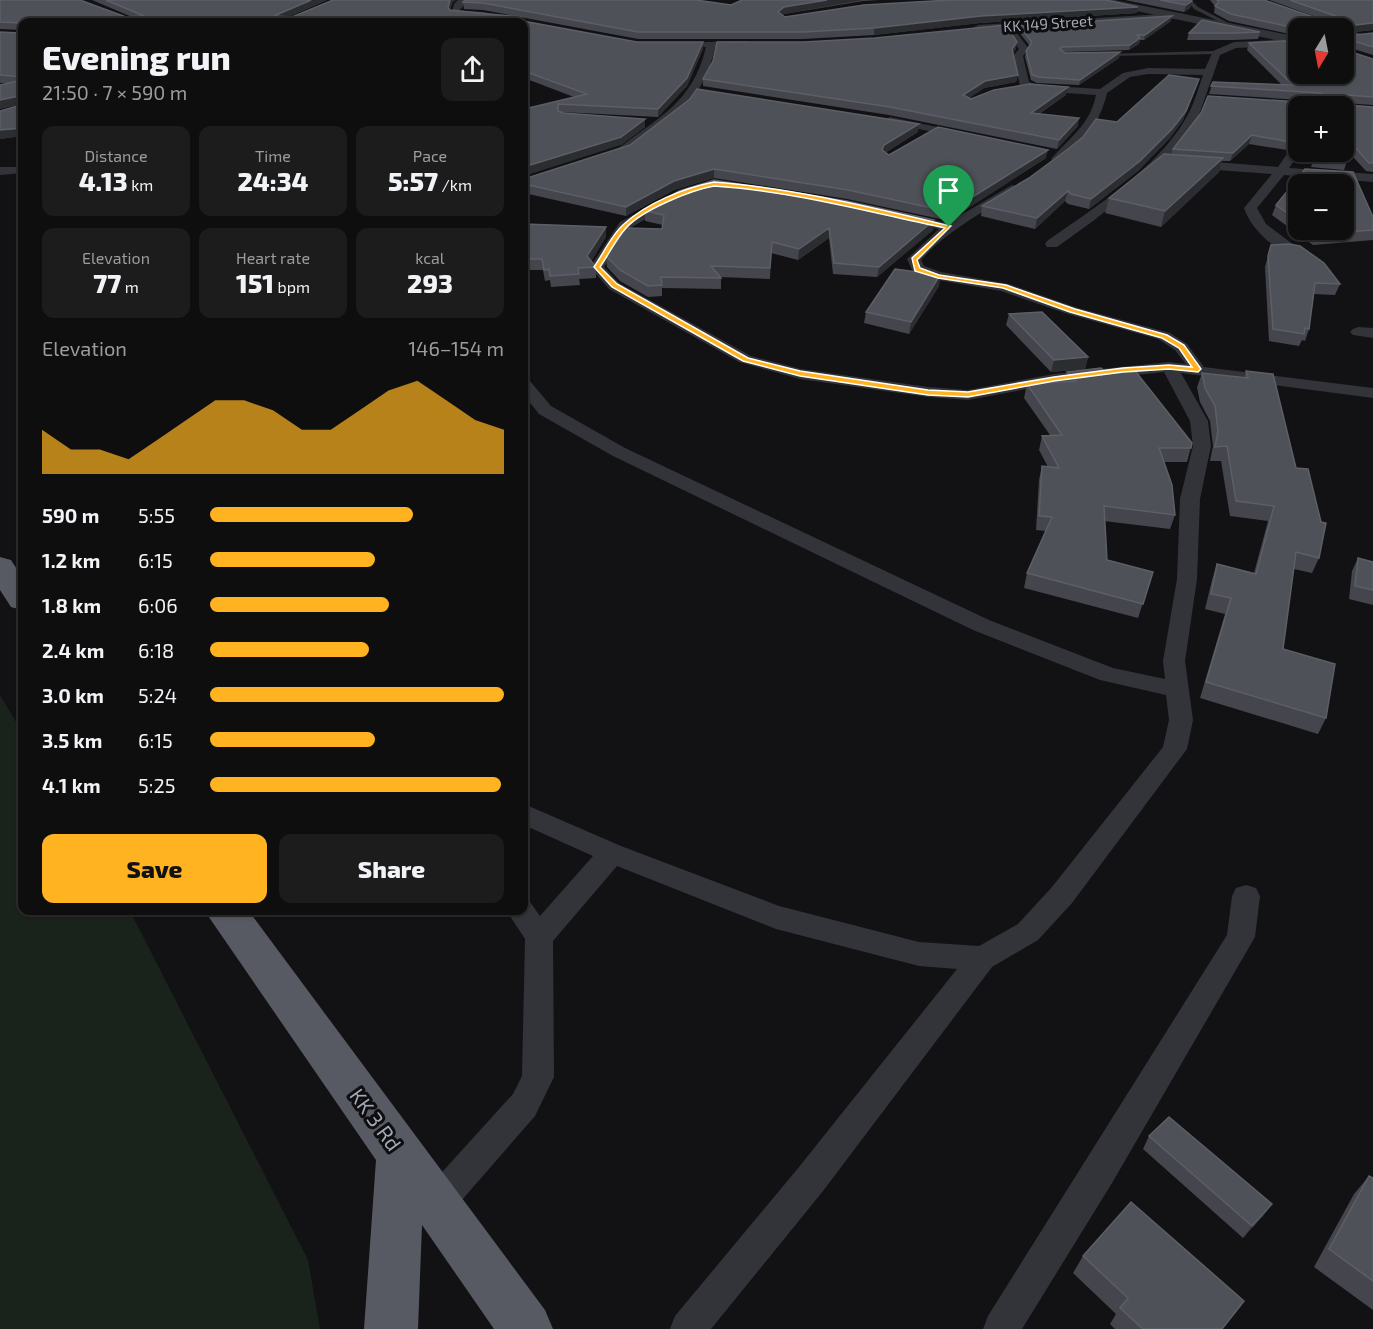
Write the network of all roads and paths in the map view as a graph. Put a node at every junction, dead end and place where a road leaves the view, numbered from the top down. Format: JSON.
{"nodes":[{"id":1,"x":464,"y":0,"type":"edge"},
{"id":2,"x":1098,"y":0,"type":"edge"},
{"id":3,"x":1189,"y":0,"type":"edge"},
{"id":4,"x":1180,"y":16,"type":"junction"},
{"id":5,"x":499,"y":18,"type":"edge"},
{"id":6,"x":1008,"y":26,"type":"junction"},
{"id":7,"x":1234,"y":27,"type":"junction"},
{"id":8,"x":968,"y":29,"type":"edge"},
{"id":9,"x":1354,"y":34,"type":"edge"},
{"id":10,"x":1354,"y":37,"type":"edge"},
{"id":11,"x":1288,"y":39,"type":"edge"},
{"id":12,"x":1288,"y":42,"type":"edge"},
{"id":13,"x":757,"y":44,"type":"edge"},
{"id":14,"x":662,"y":45,"type":"edge"},
{"id":15,"x":711,"y":45,"type":"junction"},
{"id":16,"x":1216,"y":53,"type":"junction"},
{"id":17,"x":1099,"y":54,"type":"edge"},
{"id":18,"x":1209,"y":72,"type":"junction"},
{"id":19,"x":1029,"y":87,"type":"junction"},
{"id":20,"x":1011,"y":90,"type":"edge"},
{"id":21,"x":1102,"y":92,"type":"junction"},
{"id":22,"x":878,"y":118,"type":"edge"},
{"id":23,"x":933,"y":130,"type":"junction"},
{"id":24,"x":977,"y":139,"type":"edge"},
{"id":25,"x":916,"y":141,"type":"edge"},
{"id":26,"x":1043,"y":152,"type":"edge"},
{"id":27,"x":611,"y":155,"type":"edge"},
{"id":28,"x":1061,"y":155,"type":"junction"},
{"id":29,"x":1288,"y":161,"type":"edge"},
{"id":30,"x":1156,"y":162,"type":"junction"},
{"id":31,"x":1043,"y":169,"type":"edge"},
{"id":32,"x":18,"y":170,"type":"edge"},
{"id":33,"x":1282,"y":170,"type":"junction"},
{"id":34,"x":0,"y":171,"type":"edge"},
{"id":35,"x":1373,"y":178,"type":"edge"},
{"id":36,"x":1024,"y":182,"type":"edge"},
{"id":37,"x":684,"y":192,"type":"edge"},
{"id":38,"x":892,"y":215,"type":"edge"},
{"id":39,"x":949,"y":227,"type":"junction"},
{"id":40,"x":1052,"y":244,"type":"dead end"},
{"id":41,"x":1293,"y":251,"type":"edge"},
{"id":42,"x":1169,"y":367,"type":"junction"},
{"id":43,"x":1198,"y":369,"type":"junction"},
{"id":44,"x":528,"y":390,"type":"edge"},
{"id":45,"x":1373,"y":393,"type":"edge"},
{"id":46,"x":0,"y":567,"type":"edge"},
{"id":47,"x":18,"y":594,"type":"edge"},
{"id":48,"x":1177,"y":689,"type":"junction"},
{"id":49,"x":528,"y":816,"type":"edge"},
{"id":50,"x":612,"y":853,"type":"junction"},
{"id":51,"x":1246,"y":896,"type":"dead end"},
{"id":52,"x":229,"y":915,"type":"edge"},
{"id":53,"x":524,"y":915,"type":"edge"},
{"id":54,"x":539,"y":936,"type":"junction"},
{"id":55,"x":982,"y":958,"type":"junction"},
{"id":56,"x":400,"y":1154,"type":"junction"},
{"id":57,"x":436,"y":1204,"type":"junction"},
{"id":58,"x":392,"y":1329,"type":"edge"},
{"id":59,"x":526,"y":1329,"type":"edge"},
{"id":60,"x":688,"y":1329,"type":"edge"},
{"id":61,"x":1001,"y":1329,"type":"edge"}],
"edges":[{"from":1,"to":5,"type":"street"},
{"from":2,"to":4,"type":"street"},
{"from":3,"to":7,"type":"lane"},
{"from":4,"to":6,"type":"street","name":"KK 149 Street"},
{"from":4,"to":7,"type":"street"},
{"from":6,"to":8,"type":"street","name":"KK 149 Street"},
{"from":6,"to":19,"type":"street"},
{"from":7,"to":11,"type":"street"},
{"from":9,"to":10,"type":"street"},
{"from":12,"to":16,"type":"street"},
{"from":13,"to":15,"type":"street"},
{"from":14,"to":15,"type":"street"},
{"from":15,"to":27,"type":"street"},
{"from":16,"to":17,"type":"lane"},
{"from":16,"to":18,"type":"street"},
{"from":18,"to":21,"type":"street"},
{"from":18,"to":30,"type":"street"},
{"from":19,"to":20,"type":"street"},
{"from":19,"to":21,"type":"street"},
{"from":21,"to":28,"type":"street"},
{"from":22,"to":23,"type":"street"},
{"from":23,"to":24,"type":"street"},
{"from":23,"to":25,"type":"street"},
{"from":26,"to":28,"type":"street"},
{"from":28,"to":31,"type":"street"},
{"from":29,"to":33,"type":"street"},
{"from":30,"to":33,"type":"street"},
{"from":30,"to":40,"type":"street"},
{"from":32,"to":34,"type":"street"},
{"from":33,"to":35,"type":"street"},
{"from":33,"to":41,"type":"street"},
{"from":36,"to":39,"type":"street"},
{"from":37,"to":42,"type":"street"},
{"from":38,"to":39,"type":"street"},
{"from":39,"to":43,"type":"street"},
{"from":42,"to":43,"type":"street"},
{"from":42,"to":48,"type":"street"},
{"from":43,"to":45,"type":"street"},
{"from":44,"to":48,"type":"street"},
{"from":46,"to":47,"type":"highway"},
{"from":48,"to":55,"type":"street"},
{"from":49,"to":50,"type":"street"},
{"from":50,"to":54,"type":"street"},
{"from":50,"to":55,"type":"street"},
{"from":51,"to":61,"type":"street"},
{"from":52,"to":56,"type":"highway","name":"KK 3 Rd"},
{"from":53,"to":54,"type":"street"},
{"from":54,"to":57,"type":"street"},
{"from":55,"to":60,"type":"street"},
{"from":56,"to":57,"type":"highway","name":"KK 3 Rd"},
{"from":56,"to":58,"type":"highway"},
{"from":57,"to":59,"type":"highway","name":"KK 3 Rd"}]}
